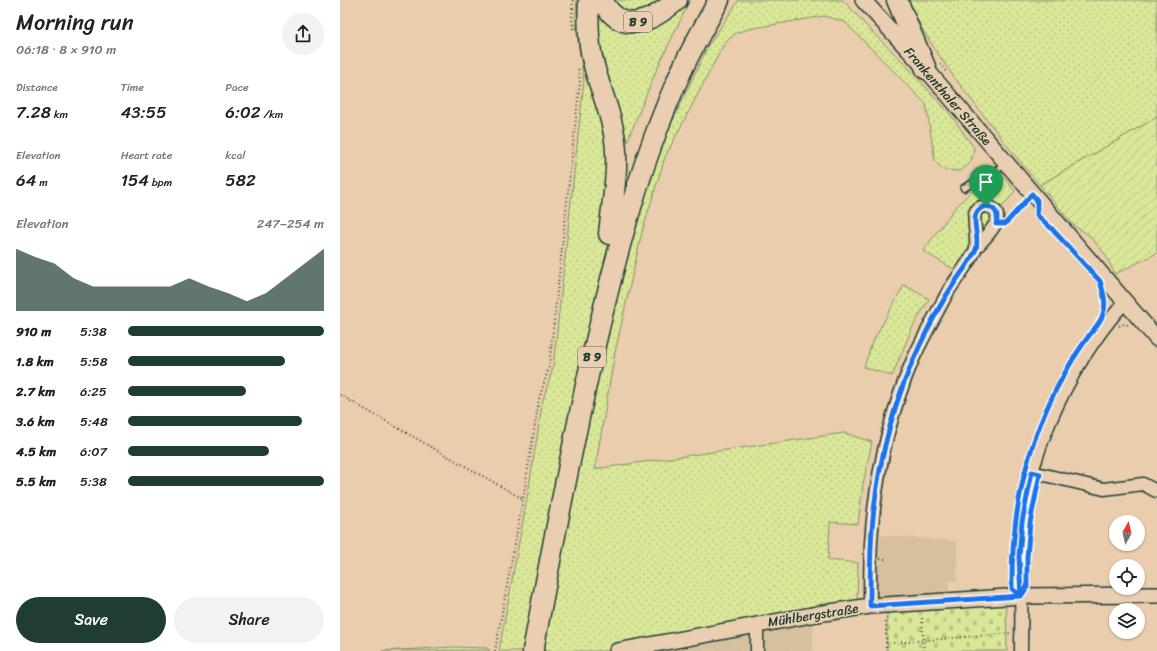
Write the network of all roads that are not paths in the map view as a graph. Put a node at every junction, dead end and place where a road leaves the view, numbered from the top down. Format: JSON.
{"nodes":[{"id":1,"x":589,"y":0,"type":"edge"},
{"id":2,"x":602,"y":0,"type":"edge"},
{"id":3,"x":677,"y":0,"type":"edge"},
{"id":4,"x":704,"y":0,"type":"edge"},
{"id":5,"x":719,"y":0,"type":"edge"},
{"id":6,"x":863,"y":0,"type":"edge"},
{"id":7,"x":897,"y":0,"type":"edge"},
{"id":8,"x":926,"y":69,"type":"junction"},
{"id":9,"x":1007,"y":164,"type":"junction"},
{"id":10,"x":964,"y":188,"type":"dead end"},
{"id":11,"x":609,"y":234,"type":"junction"},
{"id":12,"x":976,"y":248,"type":"junction"},
{"id":13,"x":1125,"y":302,"type":"junction"},
{"id":14,"x":1154,"y":336,"type":"edge"},
{"id":15,"x":1032,"y":472,"type":"junction"},
{"id":16,"x":1156,"y":491,"type":"dead end"},
{"id":17,"x":1157,"y":595,"type":"edge"},
{"id":18,"x":1021,"y":596,"type":"junction"},
{"id":19,"x":870,"y":606,"type":"junction"},
{"id":20,"x":757,"y":625,"type":"junction"},
{"id":21,"x":519,"y":651,"type":"edge"},
{"id":22,"x":533,"y":651,"type":"edge"},
{"id":23,"x":617,"y":651,"type":"edge"},
{"id":24,"x":757,"y":651,"type":"edge"},
{"id":25,"x":1021,"y":651,"type":"edge"}],
"edges":[{"from":1,"to":11,"type":"highway"},
{"from":2,"to":3,"type":"highway","number":"B 9"},
{"from":4,"to":11,"type":"highway","number":"B 9"},
{"from":5,"to":22,"type":"highway","number":"B 9"},
{"from":6,"to":8,"type":"street","name":"Frankenthaler Straße"},
{"from":7,"to":8,"type":"highway"},
{"from":8,"to":9,"type":"street","name":"Frankenthaler Straße"},
{"from":9,"to":10,"type":"lane"},
{"from":9,"to":13,"type":"street","name":"Frankenthaler Straße"},
{"from":11,"to":21,"type":"highway","number":"B 9"},
{"from":12,"to":12,"type":"street"},
{"from":12,"to":19,"type":"street"},
{"from":13,"to":14,"type":"street","name":"Frankenthaler Straße"},
{"from":13,"to":15,"type":"street"},
{"from":15,"to":16,"type":"street"},
{"from":15,"to":18,"type":"street"},
{"from":17,"to":18,"type":"street","name":"Mühlbergstraße"},
{"from":18,"to":19,"type":"street","name":"Mühlbergstraße"},
{"from":18,"to":25,"type":"street"},
{"from":19,"to":20,"type":"street","name":"Mühlbergstraße"},
{"from":20,"to":23,"type":"street","name":"Mühlbergstraße"},
{"from":20,"to":24,"type":"street"}]}
